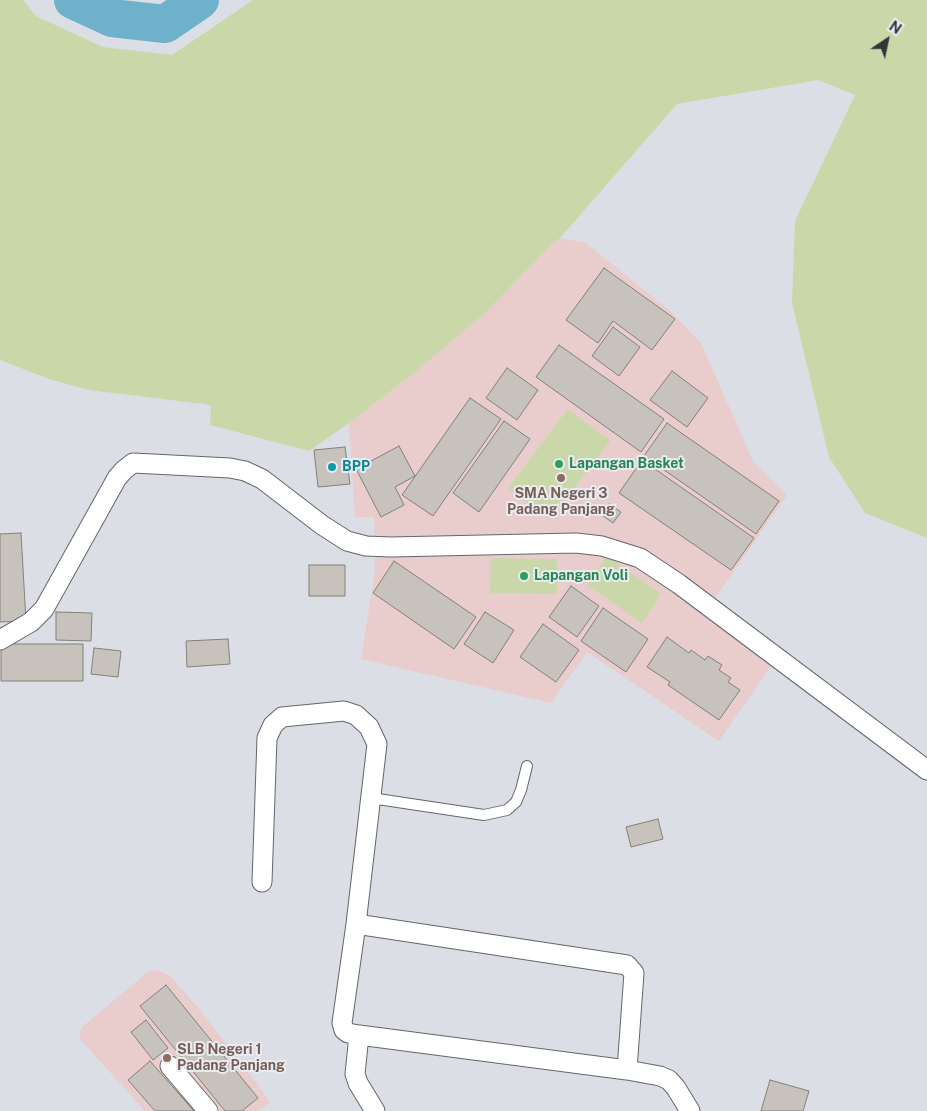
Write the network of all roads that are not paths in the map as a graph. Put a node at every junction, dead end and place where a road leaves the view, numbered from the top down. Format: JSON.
{"nodes":[{"id":1,"x":0,"y":640,"type":"edge"},
{"id":2,"x":527,"y":766,"type":"dead end"},
{"id":3,"x":927,"y":770,"type":"edge"},
{"id":4,"x":371,"y":798,"type":"junction"},
{"id":5,"x":262,"y":882,"type":"dead end"},
{"id":6,"x":356,"y":924,"type":"junction"},
{"id":7,"x":359,"y":1035,"type":"junction"},
{"id":8,"x":170,"y":1066,"type":"dead end"},
{"id":9,"x":627,"y":1070,"type":"junction"},
{"id":10,"x":208,"y":1111,"type":"edge"},
{"id":11,"x":375,"y":1111,"type":"edge"},
{"id":12,"x":690,"y":1111,"type":"edge"}],
"edges":[{"from":1,"to":3,"type":"street"},
{"from":2,"to":4,"type":"lane"},
{"from":4,"to":5,"type":"street"},
{"from":4,"to":6,"type":"street"},
{"from":6,"to":7,"type":"street"},
{"from":6,"to":9,"type":"street"},
{"from":7,"to":9,"type":"street"},
{"from":7,"to":11,"type":"street"},
{"from":8,"to":10,"type":"street"},
{"from":9,"to":12,"type":"street"}]}
